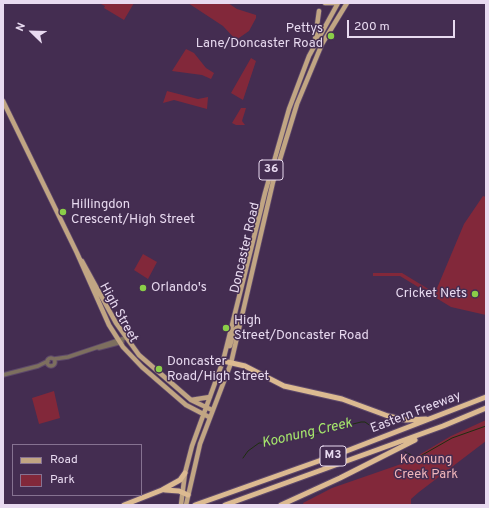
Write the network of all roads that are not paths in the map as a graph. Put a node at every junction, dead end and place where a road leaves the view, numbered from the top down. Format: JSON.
{"nodes":[{"id":1,"x":325,"y":3,"type":"edge"},
{"id":2,"x":335,"y":3,"type":"edge"},
{"id":3,"x":338,"y":3,"type":"edge"},
{"id":4,"x":347,"y":3,"type":"edge"},
{"id":5,"x":319,"y":11,"type":"dead end"},
{"id":6,"x":332,"y":13,"type":"junction"},
{"id":7,"x":330,"y":18,"type":"junction"},
{"id":8,"x":337,"y":19,"type":"junction"},
{"id":9,"x":314,"y":46,"type":"junction"},
{"id":10,"x":3,"y":101,"type":"edge"},
{"id":11,"x":77,"y":253,"type":"junction"},
{"id":12,"x":240,"y":323,"type":"junction"},
{"id":13,"x":126,"y":338,"type":"junction"},
{"id":14,"x":119,"y":341,"type":"junction"},
{"id":15,"x":226,"y":346,"type":"junction"},
{"id":16,"x":54,"y":361,"type":"junction"},
{"id":17,"x":223,"y":361,"type":"junction"},
{"id":18,"x":48,"y":363,"type":"junction"},
{"id":19,"x":231,"y":363,"type":"junction"},
{"id":20,"x":3,"y":375,"type":"edge"},
{"id":21,"x":210,"y":397,"type":"junction"},
{"id":22,"x":486,"y":397,"type":"edge"},
{"id":23,"x":191,"y":400,"type":"junction"},
{"id":24,"x":205,"y":407,"type":"junction"},
{"id":25,"x":486,"y":408,"type":"edge"},
{"id":26,"x":193,"y":409,"type":"junction"},
{"id":27,"x":212,"y":410,"type":"junction"},
{"id":28,"x":202,"y":414,"type":"junction"},
{"id":29,"x":437,"y":417,"type":"junction"},
{"id":30,"x":209,"y":418,"type":"junction"},
{"id":31,"x":199,"y":424,"type":"junction"},
{"id":32,"x":442,"y":426,"type":"junction"},
{"id":33,"x":185,"y":473,"type":"junction"},
{"id":34,"x":162,"y":490,"type":"junction"},
{"id":35,"x":182,"y":495,"type":"junction"},
{"id":36,"x":188,"y":495,"type":"junction"},
{"id":37,"x":124,"y":505,"type":"edge"},
{"id":38,"x":181,"y":505,"type":"edge"},
{"id":39,"x":186,"y":505,"type":"edge"},
{"id":40,"x":195,"y":505,"type":"edge"},
{"id":41,"x":225,"y":505,"type":"edge"},
{"id":42,"x":281,"y":505,"type":"edge"}],
"edges":[{"from":1,"to":2,"type":"main road"},
{"from":3,"to":6,"type":"main road","name":"Doncaster Road","number":"36"},
{"from":4,"to":8,"type":"main road","name":"Doncaster Road","number":"36"},
{"from":5,"to":9,"type":"main road"},
{"from":6,"to":7,"type":"main road","name":"Doncaster Road","number":"36"},
{"from":6,"to":8,"type":"main road"},
{"from":7,"to":8,"type":"main road"},
{"from":7,"to":9,"type":"main road","name":"Doncaster Road","number":"36"},
{"from":8,"to":12,"type":"main road","name":"Doncaster Road","number":"36"},
{"from":9,"to":15,"type":"main road","name":"Doncaster Road","number":"36"},
{"from":10,"to":11,"type":"main road","name":"High Street"},
{"from":11,"to":13,"type":"main road","name":"High Street"},
{"from":11,"to":14,"type":"main road","name":"High Street"},
{"from":12,"to":15,"type":"main road"},
{"from":12,"to":19,"type":"main road","name":"Doncaster Road","number":"36"},
{"from":13,"to":14,"type":"street"},
{"from":13,"to":23,"type":"main road","name":"High Street"},
{"from":14,"to":16,"type":"street"},
{"from":14,"to":26,"type":"main road","name":"High Street"},
{"from":15,"to":17,"type":"main road","name":"Doncaster Road","number":"36"},
{"from":16,"to":18,"type":"street"},
{"from":16,"to":18,"type":"street"},
{"from":17,"to":19,"type":"highway"},
{"from":17,"to":21,"type":"main road","name":"Doncaster Road","number":"36"},
{"from":18,"to":20,"type":"street"},
{"from":19,"to":27,"type":"main road","name":"Doncaster Road","number":"36"},
{"from":19,"to":29,"type":"highway"},
{"from":21,"to":23,"type":"main road"},
{"from":21,"to":24,"type":"main road","name":"Doncaster Road","number":"36"},
{"from":22,"to":29,"type":"highway","name":"Eastern Freeway","number":"M3"},
{"from":23,"to":24,"type":"main road","name":"High Street"},
{"from":24,"to":27,"type":"main road","name":"High Street"},
{"from":24,"to":28,"type":"main road","name":"Doncaster Road","number":"36"},
{"from":25,"to":32,"type":"highway","name":"Eastern Freeway","number":"M3"},
{"from":26,"to":28,"type":"main road","name":"High Street"},
{"from":26,"to":31,"type":"main road"},
{"from":27,"to":30,"type":"main road","name":"Doncaster Road","number":"36"},
{"from":28,"to":30,"type":"main road","name":"High Street"},
{"from":28,"to":31,"type":"main road","name":"Doncaster Road","number":"36"},
{"from":29,"to":40,"type":"highway","name":"Eastern Freeway","number":"M3"},
{"from":30,"to":36,"type":"main road","name":"Doncaster Road","number":"36"},
{"from":31,"to":33,"type":"main road","name":"Doncaster Road","number":"36"},
{"from":32,"to":41,"type":"highway","name":"Eastern Freeway","number":"M3"},
{"from":32,"to":42,"type":"highway"},
{"from":33,"to":34,"type":"highway"},
{"from":33,"to":35,"type":"main road","name":"Doncaster Road","number":"36"},
{"from":34,"to":35,"type":"highway"},
{"from":34,"to":37,"type":"highway"},
{"from":35,"to":36,"type":"highway"},
{"from":35,"to":38,"type":"main road","name":"Doncaster Road","number":"36"},
{"from":36,"to":39,"type":"main road","name":"Doncaster Road","number":"36"}]}
